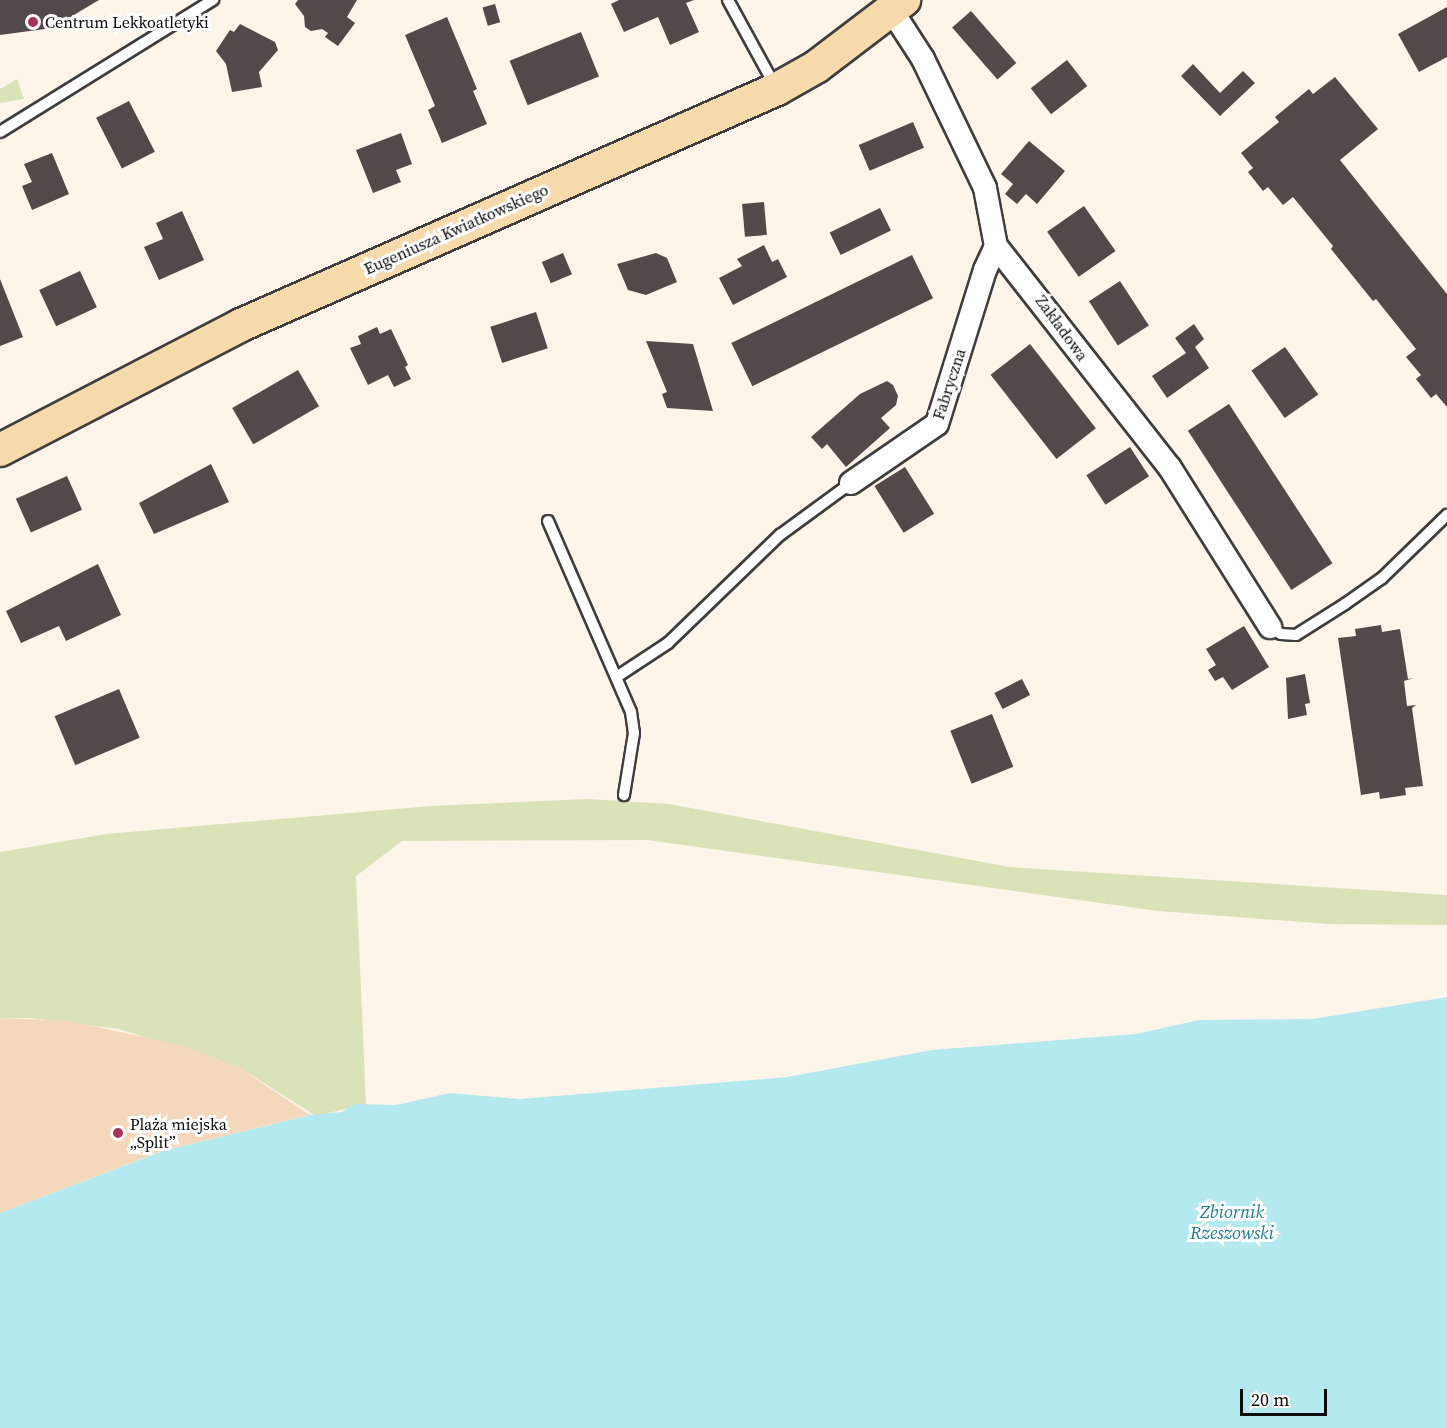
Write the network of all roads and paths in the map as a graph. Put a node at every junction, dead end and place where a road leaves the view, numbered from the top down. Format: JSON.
{"nodes":[{"id":1,"x":213,"y":0,"type":"edge"},
{"id":2,"x":728,"y":0,"type":"edge"},
{"id":3,"x":898,"y":6,"type":"edge"},
{"id":4,"x":777,"y":89,"type":"junction"},
{"id":5,"x":0,"y":132,"type":"edge"},
{"id":6,"x":996,"y":246,"type":"junction"},
{"id":7,"x":0,"y":450,"type":"edge"},
{"id":8,"x":850,"y":483,"type":"joint"},
{"id":9,"x":1447,"y":515,"type":"edge"},
{"id":10,"x":548,"y":521,"type":"dead end"},
{"id":11,"x":1270,"y":627,"type":"joint"},
{"id":12,"x":618,"y":676,"type":"junction"},
{"id":13,"x":624,"y":795,"type":"dead end"}],
"edges":[{"from":1,"to":5,"type":"lane"},
{"from":2,"to":4,"type":"lane"},
{"from":3,"to":4,"type":"street","name":"Eugeniusza Kwiatkowskiego"},
{"from":3,"to":6,"type":"street","name":"Zakładowa"},
{"from":4,"to":7,"type":"street","name":"Eugeniusza Kwiatkowskiego"},
{"from":6,"to":8,"type":"street","name":"Fabryczna"},
{"from":6,"to":11,"type":"street","name":"Zakładowa"},
{"from":8,"to":12,"type":"lane"},
{"from":9,"to":11,"type":"lane"},
{"from":10,"to":12,"type":"lane"},
{"from":12,"to":13,"type":"lane"}]}
